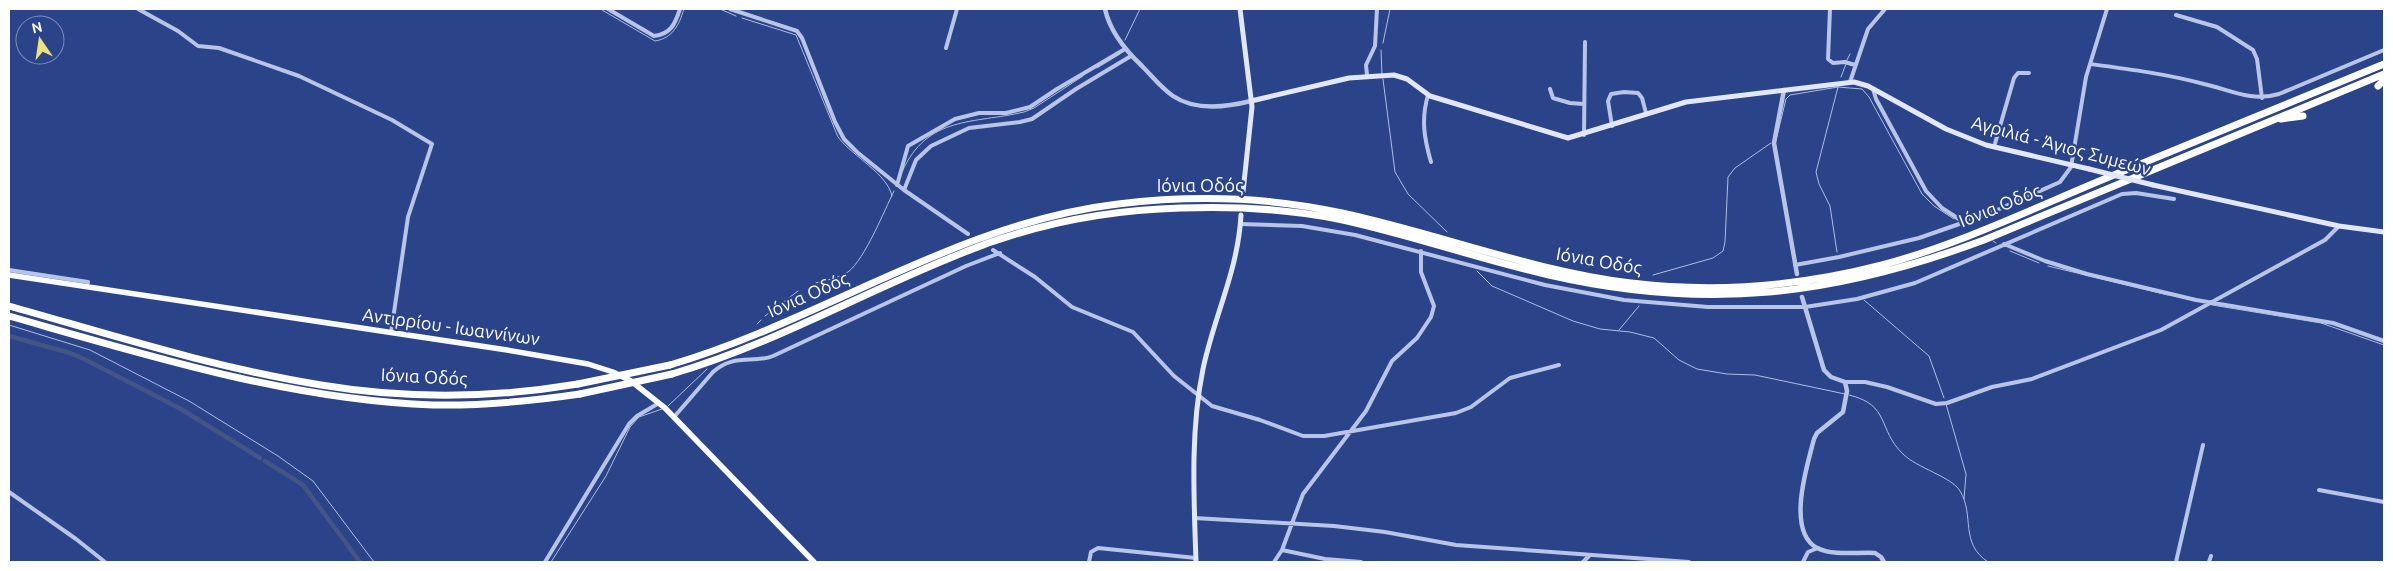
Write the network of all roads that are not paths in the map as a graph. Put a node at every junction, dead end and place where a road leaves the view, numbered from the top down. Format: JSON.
{"nodes":[{"id":1,"x":138,"y":9,"type":"edge"},
{"id":2,"x":608,"y":9,"type":"edge"},
{"id":3,"x":680,"y":9,"type":"edge"},
{"id":4,"x":730,"y":9,"type":"edge"},
{"id":5,"x":958,"y":9,"type":"edge"},
{"id":6,"x":1105,"y":9,"type":"edge"},
{"id":7,"x":1240,"y":9,"type":"edge"},
{"id":8,"x":1377,"y":9,"type":"edge"},
{"id":9,"x":1830,"y":9,"type":"edge"},
{"id":10,"x":1884,"y":9,"type":"edge"},
{"id":11,"x":2107,"y":9,"type":"edge"},
{"id":12,"x":2176,"y":15,"type":"dead end"},
{"id":13,"x":1584,"y":42,"type":"dead end"},
{"id":14,"x":946,"y":48,"type":"dead end"},
{"id":15,"x":1125,"y":49,"type":"junction"},
{"id":16,"x":2384,"y":50,"type":"edge"},
{"id":17,"x":1132,"y":56,"type":"junction"},
{"id":18,"x":2090,"y":64,"type":"junction"},
{"id":19,"x":2384,"y":64,"type":"edge"},
{"id":20,"x":1855,"y":65,"type":"junction"},
{"id":21,"x":2029,"y":73,"type":"dead end"},
{"id":22,"x":2384,"y":74,"type":"edge"},
{"id":23,"x":1368,"y":75,"type":"junction"},
{"id":24,"x":1850,"y":82,"type":"junction"},
{"id":25,"x":1550,"y":89,"type":"dead end"},
{"id":26,"x":1873,"y":89,"type":"junction"},
{"id":27,"x":1784,"y":90,"type":"junction"},
{"id":28,"x":1428,"y":95,"type":"junction"},
{"id":29,"x":2262,"y":98,"type":"junction"},
{"id":30,"x":1251,"y":101,"type":"junction"},
{"id":31,"x":1584,"y":104,"type":"junction"},
{"id":32,"x":1646,"y":113,"type":"junction"},
{"id":33,"x":2303,"y":116,"type":"dead end"},
{"id":34,"x":2270,"y":121,"type":"junction"},
{"id":35,"x":1612,"y":126,"type":"junction"},
{"id":36,"x":1584,"y":134,"type":"junction"},
{"id":37,"x":1994,"y":148,"type":"junction"},
{"id":38,"x":1431,"y":162,"type":"dead end"},
{"id":39,"x":2071,"y":167,"type":"junction"},
{"id":40,"x":897,"y":185,"type":"junction"},
{"id":41,"x":904,"y":190,"type":"junction"},
{"id":42,"x":1243,"y":192,"type":"dead end"},
{"id":43,"x":2174,"y":199,"type":"dead end"},
{"id":44,"x":1241,"y":215,"type":"dead end"},
{"id":45,"x":1964,"y":223,"type":"junction"},
{"id":46,"x":1240,"y":224,"type":"junction"},
{"id":47,"x":2339,"y":226,"type":"junction"},
{"id":48,"x":2384,"y":232,"type":"edge"},
{"id":49,"x":968,"y":234,"type":"dead end"},
{"id":50,"x":2004,"y":244,"type":"junction"},
{"id":51,"x":993,"y":250,"type":"dead end"},
{"id":52,"x":1421,"y":251,"type":"junction"},
{"id":53,"x":1000,"y":253,"type":"junction"},
{"id":54,"x":1795,"y":265,"type":"junction"},
{"id":55,"x":9,"y":270,"type":"edge"},
{"id":56,"x":1797,"y":274,"type":"dead end"},
{"id":57,"x":9,"y":275,"type":"edge"},
{"id":58,"x":86,"y":287,"type":"junction"},
{"id":59,"x":1802,"y":298,"type":"dead end"},
{"id":60,"x":2213,"y":303,"type":"junction"},
{"id":61,"x":9,"y":306,"type":"edge"},
{"id":62,"x":1805,"y":307,"type":"junction"},
{"id":63,"x":9,"y":316,"type":"edge"},
{"id":64,"x":391,"y":333,"type":"junction"},
{"id":65,"x":2384,"y":341,"type":"edge"},
{"id":66,"x":1559,"y":365,"type":"dead end"},
{"id":67,"x":1845,"y":382,"type":"junction"},
{"id":68,"x":1199,"y":397,"type":"junction"},
{"id":69,"x":659,"y":403,"type":"junction"},
{"id":70,"x":674,"y":417,"type":"junction"},
{"id":71,"x":1352,"y":432,"type":"junction"},
{"id":72,"x":2203,"y":445,"type":"dead end"},
{"id":73,"x":2319,"y":490,"type":"dead end"},
{"id":74,"x":9,"y":492,"type":"edge"},
{"id":75,"x":2384,"y":502,"type":"edge"},
{"id":76,"x":1194,"y":518,"type":"junction"},
{"id":77,"x":1291,"y":524,"type":"junction"},
{"id":78,"x":1818,"y":548,"type":"junction"},
{"id":79,"x":1282,"y":550,"type":"junction"},
{"id":80,"x":1589,"y":556,"type":"junction"},
{"id":81,"x":2211,"y":556,"type":"dead end"},
{"id":82,"x":1196,"y":560,"type":"edge"},
{"id":83,"x":105,"y":562,"type":"edge"},
{"id":84,"x":545,"y":562,"type":"edge"},
{"id":85,"x":814,"y":562,"type":"edge"},
{"id":86,"x":1089,"y":562,"type":"edge"},
{"id":87,"x":1274,"y":562,"type":"edge"},
{"id":88,"x":1361,"y":562,"type":"edge"},
{"id":89,"x":1583,"y":562,"type":"edge"},
{"id":90,"x":1689,"y":562,"type":"edge"},
{"id":91,"x":1803,"y":562,"type":"edge"},
{"id":92,"x":1884,"y":562,"type":"edge"},
{"id":93,"x":2176,"y":562,"type":"edge"},
{"id":94,"x":2209,"y":562,"type":"edge"}],
"edges":[{"from":1,"to":64,"type":"street"},
{"from":2,"to":3,"type":"street"},
{"from":4,"to":40,"type":"street"},
{"from":5,"to":14,"type":"street"},
{"from":6,"to":15,"type":"street"},
{"from":7,"to":30,"type":"main road"},
{"from":8,"to":23,"type":"street"},
{"from":9,"to":20,"type":"street"},
{"from":10,"to":20,"type":"street"},
{"from":11,"to":18,"type":"street"},
{"from":12,"to":29,"type":"street"},
{"from":13,"to":31,"type":"street"},
{"from":15,"to":17,"type":"street"},
{"from":15,"to":40,"type":"street"},
{"from":16,"to":29,"type":"street"},
{"from":17,"to":30,"type":"street"},
{"from":17,"to":41,"type":"street"},
{"from":18,"to":29,"type":"street"},
{"from":18,"to":39,"type":"street"},
{"from":19,"to":61,"type":"highway","name":"Ιόνια Οδός","bridge":true},
{"from":20,"to":24,"type":"street"},
{"from":21,"to":37,"type":"street"},
{"from":22,"to":34,"type":"highway","name":"Ιόνια Οδός"},
{"from":23,"to":28,"type":"main road","name":"Αγριλιά - Άγιος Συμεών"},
{"from":23,"to":30,"type":"main road","name":"Αγριλιά - Άγιος Συμεών"},
{"from":24,"to":26,"type":"main road","name":"Αγριλιά - Άγιος Συμεών"},
{"from":24,"to":27,"type":"main road","name":"Αγριλιά - Άγιος Συμεών"},
{"from":25,"to":31,"type":"street"},
{"from":26,"to":37,"type":"main road","name":"Αγριλιά - Άγιος Συμεών"},
{"from":26,"to":45,"type":"street"},
{"from":27,"to":32,"type":"main road","name":"Αγριλιά - Άγιος Συμεών"},
{"from":27,"to":54,"type":"street"},
{"from":28,"to":36,"type":"main road","name":"Αγριλιά - Άγιος Συμεών"},
{"from":28,"to":38,"type":"street"},
{"from":30,"to":42,"type":"main road"},
{"from":31,"to":36,"type":"street"},
{"from":32,"to":35,"type":"main road","name":"Αγριλιά - Άγιος Συμεών"},
{"from":32,"to":35,"type":"street"},
{"from":33,"to":34,"type":"highway"},
{"from":34,"to":63,"type":"highway","name":"Ιόνια Οδός","bridge":true},
{"from":35,"to":36,"type":"main road","name":"Αγριλιά - Άγιος Συμεών"},
{"from":37,"to":39,"type":"main road","name":"Αγριλιά - Άγιος Συμεών"},
{"from":39,"to":45,"type":"street"},
{"from":39,"to":47,"type":"main road","name":"Αγριλιά - Άγιος Συμεών","bridge":true},
{"from":40,"to":41,"type":"street"},
{"from":41,"to":49,"type":"street"},
{"from":43,"to":50,"type":"street"},
{"from":44,"to":46,"type":"main road"},
{"from":45,"to":54,"type":"street"},
{"from":46,"to":52,"type":"street"},
{"from":46,"to":68,"type":"main road"},
{"from":47,"to":48,"type":"main road","name":"Αγριλιά - Άγιος Συμεών"},
{"from":47,"to":60,"type":"street"},
{"from":50,"to":60,"type":"street"},
{"from":50,"to":62,"type":"street"},
{"from":51,"to":53,"type":"street"},
{"from":52,"to":62,"type":"street"},
{"from":52,"to":71,"type":"street"},
{"from":53,"to":68,"type":"street"},
{"from":53,"to":70,"type":"street"},
{"from":54,"to":56,"type":"street"},
{"from":55,"to":58,"type":"street"},
{"from":57,"to":58,"type":"main road","name":"Αντιρρίου - Ιωαννίνων"},
{"from":58,"to":64,"type":"main road","name":"Αντιρρίου - Ιωαννίνων"},
{"from":59,"to":62,"type":"street"},
{"from":60,"to":65,"type":"street"},
{"from":60,"to":67,"type":"street"},
{"from":62,"to":67,"type":"street"},
{"from":64,"to":69,"type":"main road","name":"Αντιρρίου - Ιωαννίνων"},
{"from":66,"to":71,"type":"street"},
{"from":67,"to":78,"type":"street"},
{"from":68,"to":71,"type":"street"},
{"from":68,"to":76,"type":"main road"},
{"from":69,"to":70,"type":"main road","name":"Αντιρρίου - Ιωαννίνων"},
{"from":69,"to":84,"type":"street"},
{"from":70,"to":85,"type":"main road","name":"Αντιρρίου - Ιωαννίνων"},
{"from":71,"to":77,"type":"street"},
{"from":72,"to":93,"type":"street"},
{"from":73,"to":75,"type":"street"},
{"from":74,"to":83,"type":"street"},
{"from":76,"to":77,"type":"street"},
{"from":76,"to":82,"type":"main road"},
{"from":77,"to":79,"type":"street"},
{"from":77,"to":80,"type":"street"},
{"from":78,"to":91,"type":"street"},
{"from":78,"to":92,"type":"street"},
{"from":79,"to":87,"type":"street"},
{"from":79,"to":88,"type":"street"},
{"from":80,"to":89,"type":"street"},
{"from":80,"to":90,"type":"street"},
{"from":81,"to":94,"type":"street"},
{"from":82,"to":86,"type":"street"}]}
